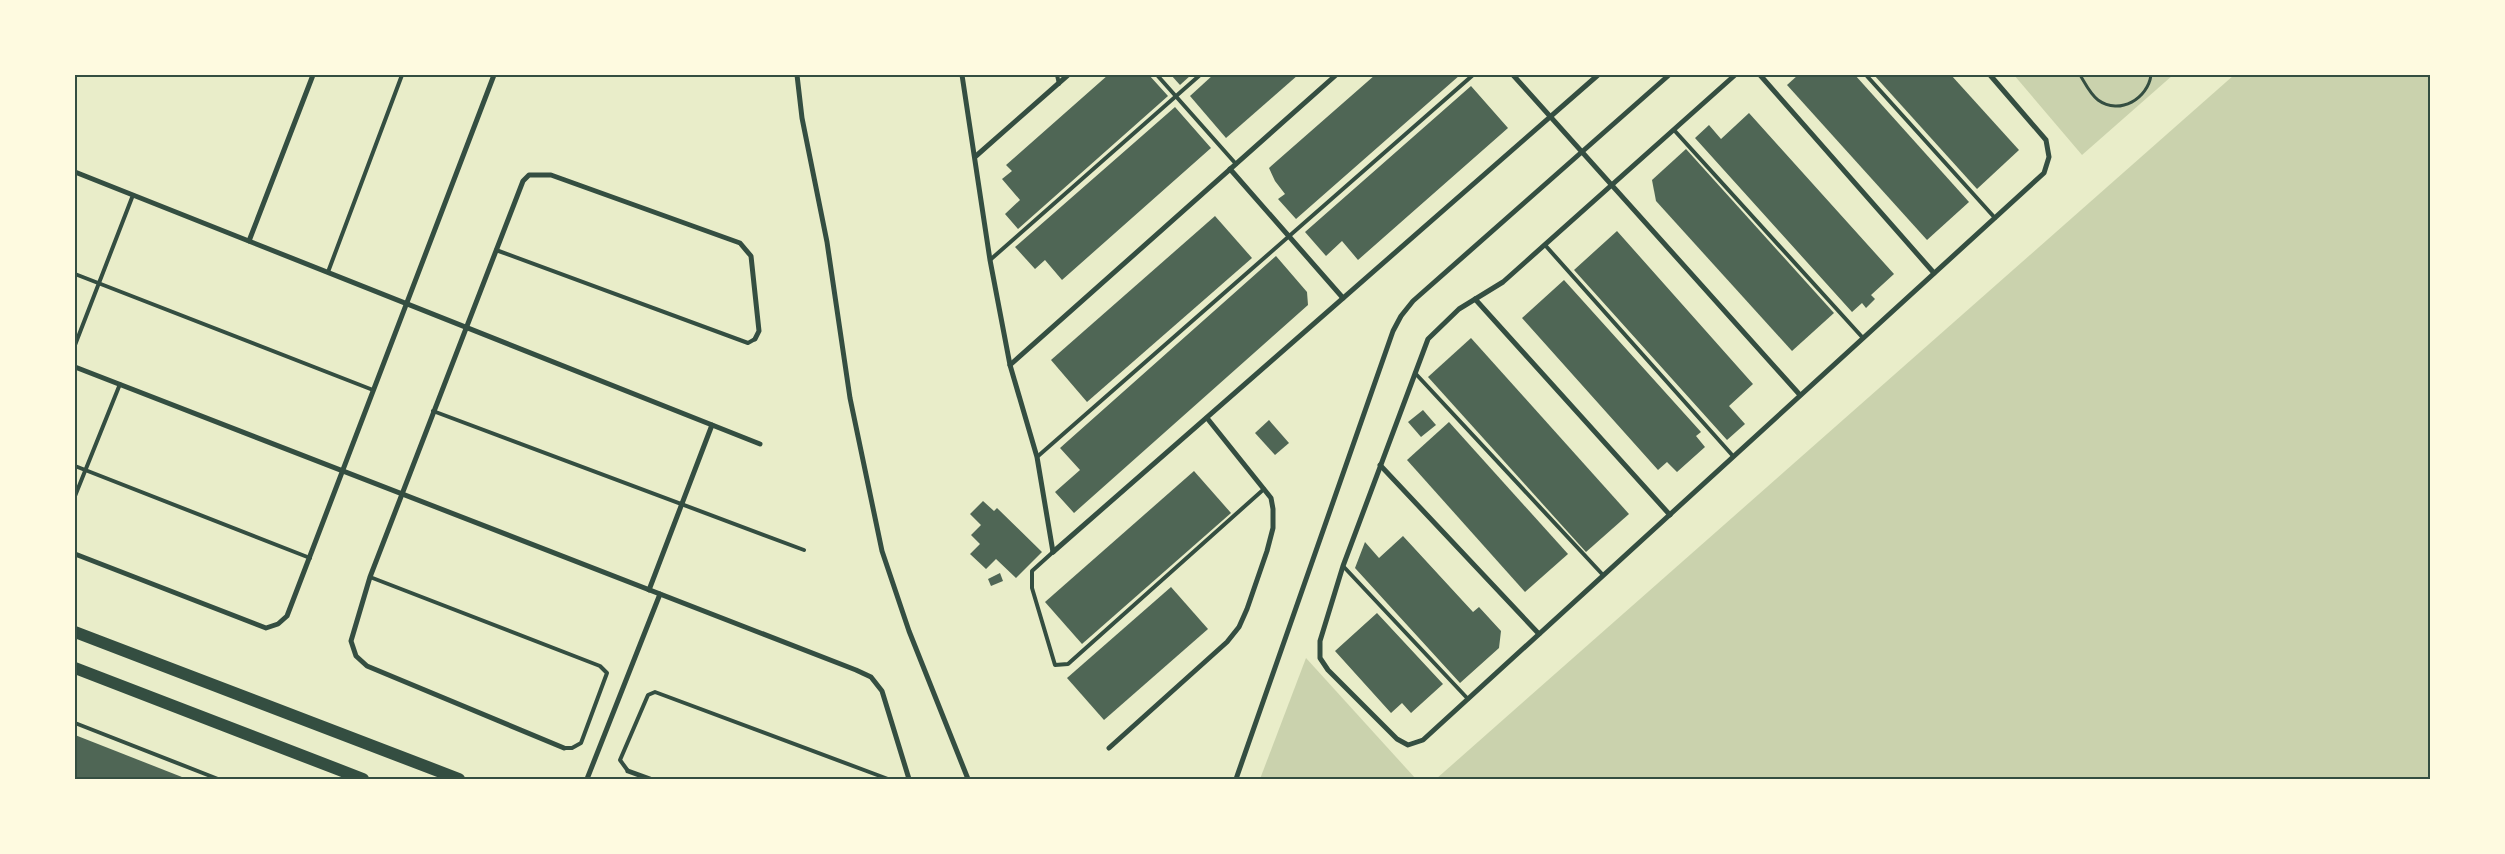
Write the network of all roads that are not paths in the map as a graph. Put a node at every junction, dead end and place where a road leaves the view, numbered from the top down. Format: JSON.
{"nodes":[{"id":1,"x":312,"y":75,"type":"edge"},
{"id":2,"x":402,"y":75,"type":"edge"},
{"id":3,"x":494,"y":75,"type":"edge"},
{"id":4,"x":797,"y":75,"type":"edge"},
{"id":5,"x":962,"y":75,"type":"edge"},
{"id":6,"x":1057,"y":75,"type":"edge"},
{"id":7,"x":1068,"y":75,"type":"edge"},
{"id":8,"x":1157,"y":75,"type":"edge"},
{"id":9,"x":1200,"y":75,"type":"edge"},
{"id":10,"x":1336,"y":75,"type":"edge"},
{"id":11,"x":1473,"y":75,"type":"edge"},
{"id":12,"x":1513,"y":75,"type":"edge"},
{"id":13,"x":1598,"y":75,"type":"edge"},
{"id":14,"x":1669,"y":75,"type":"edge"},
{"id":15,"x":1736,"y":75,"type":"edge"},
{"id":16,"x":1760,"y":75,"type":"edge"},
{"id":17,"x":1866,"y":75,"type":"edge"},
{"id":18,"x":1990,"y":75,"type":"edge"},
{"id":19,"x":1059,"y":84,"type":"junction"},
{"id":20,"x":1176,"y":96,"type":"junction"},
{"id":21,"x":1550,"y":117,"type":"junction"},
{"id":22,"x":1674,"y":130,"type":"junction"},
{"id":23,"x":1582,"y":152,"type":"junction"},
{"id":24,"x":976,"y":156,"type":"junction"},
{"id":25,"x":1236,"y":164,"type":"junction"},
{"id":26,"x":1230,"y":169,"type":"junction"},
{"id":27,"x":75,"y":172,"type":"edge"},
{"id":28,"x":1611,"y":185,"type":"junction"},
{"id":29,"x":133,"y":195,"type":"junction"},
{"id":30,"x":1995,"y":218,"type":"junction"},
{"id":31,"x":1289,"y":236,"type":"junction"},
{"id":32,"x":249,"y":241,"type":"junction"},
{"id":33,"x":1545,"y":245,"type":"junction"},
{"id":34,"x":496,"y":250,"type":"junction"},
{"id":35,"x":990,"y":260,"type":"junction"},
{"id":36,"x":328,"y":272,"type":"junction"},
{"id":37,"x":1934,"y":273,"type":"junction"},
{"id":38,"x":75,"y":274,"type":"edge"},
{"id":39,"x":99,"y":284,"type":"junction"},
{"id":40,"x":1343,"y":298,"type":"junction"},
{"id":41,"x":1475,"y":299,"type":"junction"},
{"id":42,"x":406,"y":304,"type":"junction"},
{"id":43,"x":466,"y":327,"type":"junction"},
{"id":44,"x":1863,"y":338,"type":"junction"},
{"id":45,"x":755,"y":339,"type":"joint"},
{"id":46,"x":75,"y":345,"type":"edge"},
{"id":47,"x":1010,"y":365,"type":"junction"},
{"id":48,"x":75,"y":367,"type":"edge"},
{"id":49,"x":1415,"y":372,"type":"junction"},
{"id":50,"x":120,"y":384,"type":"junction"},
{"id":51,"x":374,"y":390,"type":"junction"},
{"id":52,"x":1800,"y":395,"type":"junction"},
{"id":53,"x":433,"y":411,"type":"junction"},
{"id":54,"x":1207,"y":418,"type":"junction"},
{"id":55,"x":712,"y":425,"type":"junction"},
{"id":56,"x":760,"y":444,"type":"dead end"},
{"id":57,"x":1733,"y":456,"type":"junction"},
{"id":58,"x":1037,"y":457,"type":"junction"},
{"id":59,"x":1380,"y":465,"type":"junction"},
{"id":60,"x":75,"y":466,"type":"edge"},
{"id":61,"x":86,"y":470,"type":"junction"},
{"id":62,"x":343,"y":471,"type":"junction"},
{"id":63,"x":1264,"y":489,"type":"junction"},
{"id":64,"x":401,"y":493,"type":"junction"},
{"id":65,"x":75,"y":496,"type":"edge"},
{"id":66,"x":682,"y":506,"type":"junction"},
{"id":67,"x":1670,"y":515,"type":"junction"},
{"id":68,"x":804,"y":550,"type":"dead end"},
{"id":69,"x":1053,"y":552,"type":"junction"},
{"id":70,"x":75,"y":554,"type":"edge"},
{"id":71,"x":310,"y":558,"type":"junction"},
{"id":72,"x":1343,"y":566,"type":"junction"},
{"id":73,"x":1604,"y":575,"type":"junction"},
{"id":74,"x":370,"y":577,"type":"junction"},
{"id":75,"x":650,"y":590,"type":"junction"},
{"id":76,"x":660,"y":594,"type":"junction"},
{"id":77,"x":75,"y":632,"type":"edge"},
{"id":78,"x":1539,"y":634,"type":"junction"},
{"id":79,"x":75,"y":668,"type":"edge"},
{"id":80,"x":1468,"y":699,"type":"junction"},
{"id":81,"x":75,"y":723,"type":"edge"},
{"id":82,"x":564,"y":748,"type":"joint"},
{"id":83,"x":1109,"y":748,"type":"dead end"},
{"id":84,"x":628,"y":771,"type":"joint"},
{"id":85,"x":452,"y":778,"type":"edge"},
{"id":86,"x":218,"y":779,"type":"edge"},
{"id":87,"x":363,"y":779,"type":"edge"},
{"id":88,"x":586,"y":779,"type":"edge"},
{"id":89,"x":650,"y":779,"type":"edge"},
{"id":90,"x":888,"y":779,"type":"edge"},
{"id":91,"x":909,"y":779,"type":"edge"},
{"id":92,"x":968,"y":779,"type":"edge"},
{"id":93,"x":1236,"y":779,"type":"edge"}],
"edges":[{"from":1,"to":32,"type":"street"},
{"from":2,"to":36,"type":"lane"},
{"from":3,"to":42,"type":"street"},
{"from":4,"to":92,"type":"street"},
{"from":5,"to":24,"type":"street"},
{"from":6,"to":19,"type":"lane"},
{"from":7,"to":19,"type":"street"},
{"from":8,"to":20,"type":"lane"},
{"from":9,"to":20,"type":"lane"},
{"from":10,"to":25,"type":"street"},
{"from":11,"to":31,"type":"lane"},
{"from":12,"to":21,"type":"street"},
{"from":13,"to":21,"type":"street"},
{"from":14,"to":23,"type":"street"},
{"from":15,"to":22,"type":"street"},
{"from":16,"to":37,"type":"street"},
{"from":17,"to":30,"type":"lane"},
{"from":18,"to":30,"type":"street"},
{"from":19,"to":24,"type":"street"},
{"from":20,"to":25,"type":"lane"},
{"from":20,"to":35,"type":"lane"},
{"from":21,"to":23,"type":"street"},
{"from":21,"to":40,"type":"street"},
{"from":22,"to":28,"type":"street"},
{"from":22,"to":44,"type":"lane"},
{"from":23,"to":28,"type":"street"},
{"from":23,"to":93,"type":"street"},
{"from":24,"to":35,"type":"street"},
{"from":25,"to":26,"type":"street"},
{"from":26,"to":31,"type":"street"},
{"from":26,"to":47,"type":"street"},
{"from":27,"to":29,"type":"street"},
{"from":28,"to":33,"type":"street"},
{"from":28,"to":52,"type":"street"},
{"from":29,"to":32,"type":"street"},
{"from":29,"to":39,"type":"lane"},
{"from":30,"to":37,"type":"street"},
{"from":31,"to":40,"type":"street"},
{"from":31,"to":58,"type":"lane"},
{"from":32,"to":36,"type":"street"},
{"from":33,"to":41,"type":"street"},
{"from":33,"to":57,"type":"lane"},
{"from":34,"to":43,"type":"street"},
{"from":34,"to":45,"type":"lane"},
{"from":34,"to":45,"type":"street"},
{"from":35,"to":47,"type":"street"},
{"from":36,"to":42,"type":"street"},
{"from":37,"to":44,"type":"street"},
{"from":38,"to":39,"type":"lane"},
{"from":39,"to":46,"type":"lane"},
{"from":39,"to":51,"type":"lane"},
{"from":40,"to":54,"type":"street"},
{"from":41,"to":49,"type":"street"},
{"from":41,"to":67,"type":"street"},
{"from":42,"to":43,"type":"street"},
{"from":42,"to":51,"type":"street"},
{"from":43,"to":53,"type":"street"},
{"from":43,"to":55,"type":"street"},
{"from":44,"to":52,"type":"street"},
{"from":47,"to":58,"type":"street"},
{"from":48,"to":50,"type":"street"},
{"from":49,"to":59,"type":"street"},
{"from":49,"to":73,"type":"lane"},
{"from":50,"to":61,"type":"lane"},
{"from":50,"to":62,"type":"street"},
{"from":51,"to":62,"type":"street"},
{"from":52,"to":57,"type":"street"},
{"from":53,"to":64,"type":"street"},
{"from":53,"to":66,"type":"lane"},
{"from":54,"to":63,"type":"street"},
{"from":54,"to":69,"type":"street"},
{"from":55,"to":56,"type":"street"},
{"from":55,"to":66,"type":"street"},
{"from":57,"to":67,"type":"street"},
{"from":58,"to":69,"type":"street"},
{"from":59,"to":72,"type":"street"},
{"from":59,"to":78,"type":"street"},
{"from":60,"to":61,"type":"lane"},
{"from":61,"to":65,"type":"lane"},
{"from":61,"to":71,"type":"lane"},
{"from":62,"to":64,"type":"street"},
{"from":62,"to":71,"type":"street"},
{"from":63,"to":69,"type":"lane"},
{"from":63,"to":83,"type":"street"},
{"from":64,"to":74,"type":"street"},
{"from":64,"to":75,"type":"street"},
{"from":66,"to":68,"type":"lane"},
{"from":66,"to":75,"type":"street"},
{"from":67,"to":73,"type":"street"},
{"from":70,"to":71,"type":"street"},
{"from":72,"to":80,"type":"lane"},
{"from":72,"to":80,"type":"street"},
{"from":73,"to":78,"type":"street"},
{"from":74,"to":82,"type":"street"},
{"from":74,"to":82,"type":"lane"},
{"from":75,"to":76,"type":"street"},
{"from":76,"to":88,"type":"street"},
{"from":76,"to":91,"type":"street"},
{"from":77,"to":85,"type":"main road"},
{"from":78,"to":80,"type":"street"},
{"from":79,"to":87,"type":"main road"},
{"from":81,"to":86,"type":"lane"},
{"from":84,"to":89,"type":"street"},
{"from":84,"to":90,"type":"lane"}]}
